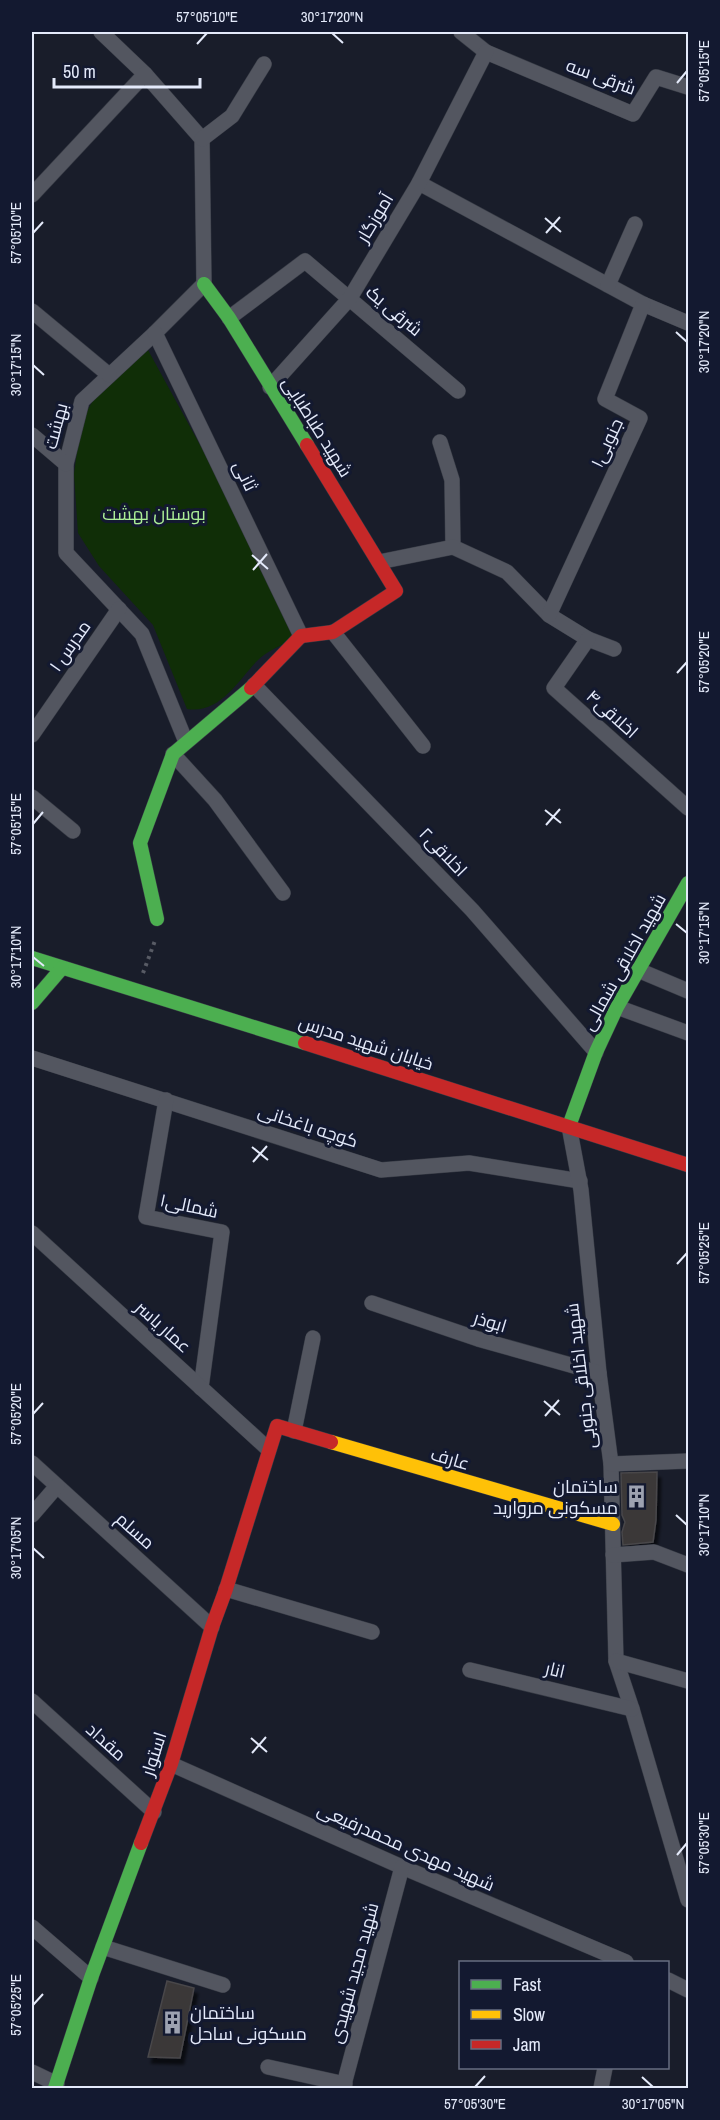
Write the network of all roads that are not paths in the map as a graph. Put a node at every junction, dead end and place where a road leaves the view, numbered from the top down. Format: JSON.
{"nodes":[{"id":1,"x":101,"y":32,"type":"edge"},
{"id":2,"x":461,"y":32,"type":"edge"},
{"id":3,"x":486,"y":52,"type":"junction"},
{"id":4,"x":264,"y":64,"type":"dead end"},
{"id":5,"x":145,"y":74,"type":"junction"},
{"id":6,"x":688,"y":87,"type":"edge"},
{"id":7,"x":202,"y":139,"type":"junction"},
{"id":8,"x":418,"y":183,"type":"junction"},
{"id":9,"x":32,"y":195,"type":"edge"},
{"id":10,"x":635,"y":224,"type":"dead end"},
{"id":11,"x":204,"y":284,"type":"junction"},
{"id":12,"x":608,"y":285,"type":"junction"},
{"id":13,"x":350,"y":298,"type":"junction"},
{"id":14,"x":643,"y":304,"type":"junction"},
{"id":15,"x":32,"y":311,"type":"edge"},
{"id":16,"x":229,"y":318,"type":"junction"},
{"id":17,"x":688,"y":323,"type":"edge"},
{"id":18,"x":154,"y":333,"type":"junction"},
{"id":19,"x":110,"y":375,"type":"junction"},
{"id":20,"x":270,"y":387,"type":"junction"},
{"id":21,"x":458,"y":391,"type":"dead end"},
{"id":22,"x":32,"y":435,"type":"edge"},
{"id":23,"x":440,"y":442,"type":"dead end"},
{"id":24,"x":66,"y":464,"type":"junction"},
{"id":25,"x":453,"y":547,"type":"junction"},
{"id":26,"x":379,"y":562,"type":"junction"},
{"id":27,"x":119,"y":609,"type":"junction"},
{"id":28,"x":549,"y":615,"type":"junction"},
{"id":29,"x":333,"y":632,"type":"junction"},
{"id":30,"x":301,"y":636,"type":"junction"},
{"id":31,"x":588,"y":639,"type":"junction"},
{"id":32,"x":614,"y":649,"type":"dead end"},
{"id":33,"x":254,"y":685,"type":"junction"},
{"id":34,"x":32,"y":735,"type":"edge"},
{"id":35,"x":186,"y":742,"type":"junction"},
{"id":36,"x":423,"y":746,"type":"dead end"},
{"id":37,"x":173,"y":754,"type":"junction"},
{"id":38,"x":32,"y":797,"type":"edge"},
{"id":39,"x":688,"y":808,"type":"edge"},
{"id":40,"x":74,"y":831,"type":"dead end"},
{"id":41,"x":688,"y":883,"type":"edge"},
{"id":42,"x":283,"y":893,"type":"dead end"},
{"id":43,"x":157,"y":919,"type":"road end"},
{"id":44,"x":32,"y":958,"type":"edge"},
{"id":45,"x":62,"y":968,"type":"junction"},
{"id":46,"x":638,"y":970,"type":"junction"},
{"id":47,"x":688,"y":991,"type":"edge"},
{"id":48,"x":32,"y":1003,"type":"edge"},
{"id":49,"x":616,"y":1007,"type":"junction"},
{"id":50,"x":688,"y":1033,"type":"edge"},
{"id":51,"x":596,"y":1052,"type":"junction"},
{"id":52,"x":32,"y":1058,"type":"edge"},
{"id":53,"x":166,"y":1100,"type":"junction"},
{"id":54,"x":569,"y":1126,"type":"junction"},
{"id":55,"x":688,"y":1165,"type":"edge"},
{"id":56,"x":580,"y":1181,"type":"junction"},
{"id":57,"x":32,"y":1233,"type":"edge"},
{"id":58,"x":372,"y":1303,"type":"dead end"},
{"id":59,"x":314,"y":1338,"type":"dead end"},
{"id":60,"x":599,"y":1372,"type":"junction"},
{"id":61,"x":201,"y":1388,"type":"junction"},
{"id":62,"x":277,"y":1426,"type":"joint"},
{"id":63,"x":294,"y":1431,"type":"junction"},
{"id":64,"x":268,"y":1449,"type":"junction"},
{"id":65,"x":688,"y":1461,"type":"edge"},
{"id":66,"x":32,"y":1463,"type":"edge"},
{"id":67,"x":611,"y":1464,"type":"junction"},
{"id":68,"x":57,"y":1486,"type":"junction"},
{"id":69,"x":32,"y":1515,"type":"edge"},
{"id":70,"x":613,"y":1524,"type":"junction"},
{"id":71,"x":613,"y":1555,"type":"junction"},
{"id":72,"x":688,"y":1565,"type":"edge"},
{"id":73,"x":226,"y":1589,"type":"junction"},
{"id":74,"x":212,"y":1627,"type":"junction"},
{"id":75,"x":372,"y":1632,"type":"dead end"},
{"id":76,"x":616,"y":1661,"type":"junction"},
{"id":77,"x":470,"y":1670,"type":"dead end"},
{"id":78,"x":688,"y":1681,"type":"edge"},
{"id":79,"x":32,"y":1701,"type":"edge"},
{"id":80,"x":632,"y":1709,"type":"junction"},
{"id":81,"x":171,"y":1764,"type":"junction"},
{"id":82,"x":154,"y":1812,"type":"junction"},
{"id":83,"x":402,"y":1867,"type":"junction"},
{"id":84,"x":688,"y":1900,"type":"edge"},
{"id":85,"x":32,"y":1927,"type":"edge"},
{"id":86,"x":103,"y":1947,"type":"junction"},
{"id":87,"x":609,"y":1959,"type":"edge"},
{"id":88,"x":91,"y":1978,"type":"junction"},
{"id":89,"x":669,"y":1980,"type":"edge"},
{"id":90,"x":223,"y":1985,"type":"dead end"},
{"id":91,"x":688,"y":1990,"type":"edge"},
{"id":92,"x":268,"y":2067,"type":"dead end"},
{"id":93,"x":605,"y":2069,"type":"edge"},
{"id":94,"x":32,"y":2072,"type":"edge"},
{"id":95,"x":56,"y":2086,"type":"edge"},
{"id":96,"x":344,"y":2086,"type":"edge"},
{"id":97,"x":601,"y":2088,"type":"edge"}],
"edges":[{"from":1,"to":5,"type":"street"},
{"from":2,"to":3,"type":"street"},
{"from":3,"to":6,"type":"street","name":"شرقی سه"},
{"from":3,"to":8,"type":"street","name":"آموزگار"},
{"from":4,"to":7,"type":"street"},
{"from":5,"to":7,"type":"street"},
{"from":5,"to":9,"type":"street"},
{"from":7,"to":11,"type":"street"},
{"from":8,"to":12,"type":"street"},
{"from":8,"to":13,"type":"street","name":"آموزگار"},
{"from":10,"to":12,"type":"street"},
{"from":11,"to":16,"type":"street","name":"شهید طباطبایی"},
{"from":11,"to":18,"type":"street","name":"بهشت"},
{"from":12,"to":14,"type":"street"},
{"from":13,"to":16,"type":"street","name":"شرقی یک"},
{"from":13,"to":20,"type":"street","name":"آموزگار"},
{"from":13,"to":21,"type":"street","name":"شرقی یک"},
{"from":14,"to":17,"type":"street"},
{"from":14,"to":28,"type":"street","name":"جنوبی۱"},
{"from":15,"to":19,"type":"street"},
{"from":16,"to":20,"type":"street","name":"شهید طباطبایی"},
{"from":18,"to":19,"type":"street","name":"بهشت"},
{"from":18,"to":30,"type":"street","name":"ثانی"},
{"from":19,"to":24,"type":"street","name":"بهشت"},
{"from":20,"to":26,"type":"street","name":"شهید طباطبایی"},
{"from":22,"to":24,"type":"street"},
{"from":23,"to":25,"type":"street"},
{"from":24,"to":27,"type":"street","name":"بهشت"},
{"from":25,"to":26,"type":"street"},
{"from":25,"to":28,"type":"street"},
{"from":26,"to":29,"type":"street","name":"شهید طباطبایی"},
{"from":27,"to":34,"type":"street","name":"مدرس ۱"},
{"from":27,"to":35,"type":"street","name":"بهشت"},
{"from":28,"to":31,"type":"street"},
{"from":29,"to":30,"type":"street"},
{"from":29,"to":36,"type":"street"},
{"from":30,"to":33,"type":"street"},
{"from":31,"to":32,"type":"street"},
{"from":31,"to":39,"type":"street","name":"اخلاقی۴"},
{"from":33,"to":35,"type":"street"},
{"from":33,"to":51,"type":"street","name":"اخلاقی۲"},
{"from":35,"to":37,"type":"street"},
{"from":37,"to":42,"type":"street"},
{"from":37,"to":43,"type":"street"},
{"from":38,"to":40,"type":"street"},
{"from":41,"to":46,"type":"street","name":"شهید اخلاقی شمالی"},
{"from":44,"to":45,"type":"street","name":"خیابان شهید مدرس"},
{"from":45,"to":48,"type":"street"},
{"from":45,"to":54,"type":"street","name":"خیابان شهید مدرس"},
{"from":46,"to":47,"type":"street"},
{"from":46,"to":49,"type":"street","name":"شهید اخلاقی شمالی"},
{"from":49,"to":50,"type":"street"},
{"from":49,"to":51,"type":"street","name":"شهید اخلاقی شمالی"},
{"from":51,"to":54,"type":"street","name":"شهید اخلاقی شمالی"},
{"from":52,"to":53,"type":"street","name":"کوچه باغخانی"},
{"from":53,"to":56,"type":"street","name":"کوچه باغخانی"},
{"from":53,"to":61,"type":"street","name":"شمالی۱"},
{"from":54,"to":55,"type":"street","name":"خیابان شهید مدرس"},
{"from":54,"to":56,"type":"street","name":"شهید اخلاقی جنوبی"},
{"from":56,"to":60,"type":"street","name":"شهید اخلاقی جنوبی"},
{"from":57,"to":61,"type":"street","name":"عمار یاسر"},
{"from":58,"to":60,"type":"street","name":"ابوذر"},
{"from":59,"to":63,"type":"street"},
{"from":60,"to":67,"type":"street","name":"شهید اخلاقی جنوبی"},
{"from":61,"to":64,"type":"street","name":"عمار یاسر"},
{"from":62,"to":63,"type":"street","name":"عارف"},
{"from":62,"to":64,"type":"street","name":"استوار"},
{"from":63,"to":70,"type":"street","name":"عارف"},
{"from":64,"to":73,"type":"street","name":"استوار"},
{"from":65,"to":67,"type":"street"},
{"from":66,"to":68,"type":"street","name":"مسلم"},
{"from":67,"to":70,"type":"street","name":"شهید اخلاقی جنوبی"},
{"from":68,"to":69,"type":"street"},
{"from":68,"to":74,"type":"street","name":"مسلم"},
{"from":70,"to":71,"type":"street","name":"شهید اخلاقی جنوبی"},
{"from":71,"to":72,"type":"street"},
{"from":71,"to":76,"type":"street","name":"شهید اخلاقی جنوبی"},
{"from":73,"to":74,"type":"street","name":"استوار"},
{"from":73,"to":75,"type":"street"},
{"from":74,"to":81,"type":"street","name":"استوار"},
{"from":76,"to":78,"type":"street"},
{"from":76,"to":80,"type":"street","name":"شهید اخلاقی جنوبی"},
{"from":77,"to":80,"type":"street","name":"انار"},
{"from":79,"to":82,"type":"street","name":"مقداد"},
{"from":80,"to":84,"type":"street","name":"شهید اخلاقی جنوبی"},
{"from":81,"to":82,"type":"street","name":"استوار"},
{"from":81,"to":83,"type":"street","name":"شهید مهدی محمدرفیعی"},
{"from":82,"to":86,"type":"street","name":"استوار"},
{"from":83,"to":87,"type":"street","name":"شهید مهدی محمدرفیعی"},
{"from":83,"to":96,"type":"street","name":"شهید مجید شهیدی"},
{"from":85,"to":88,"type":"street"},
{"from":86,"to":88,"type":"street","name":"استوار"},
{"from":86,"to":90,"type":"street"},
{"from":88,"to":95,"type":"street","name":"استوار"},
{"from":89,"to":91,"type":"street"},
{"from":92,"to":96,"type":"street"},
{"from":93,"to":97,"type":"street"},
{"from":94,"to":95,"type":"street"}]}
